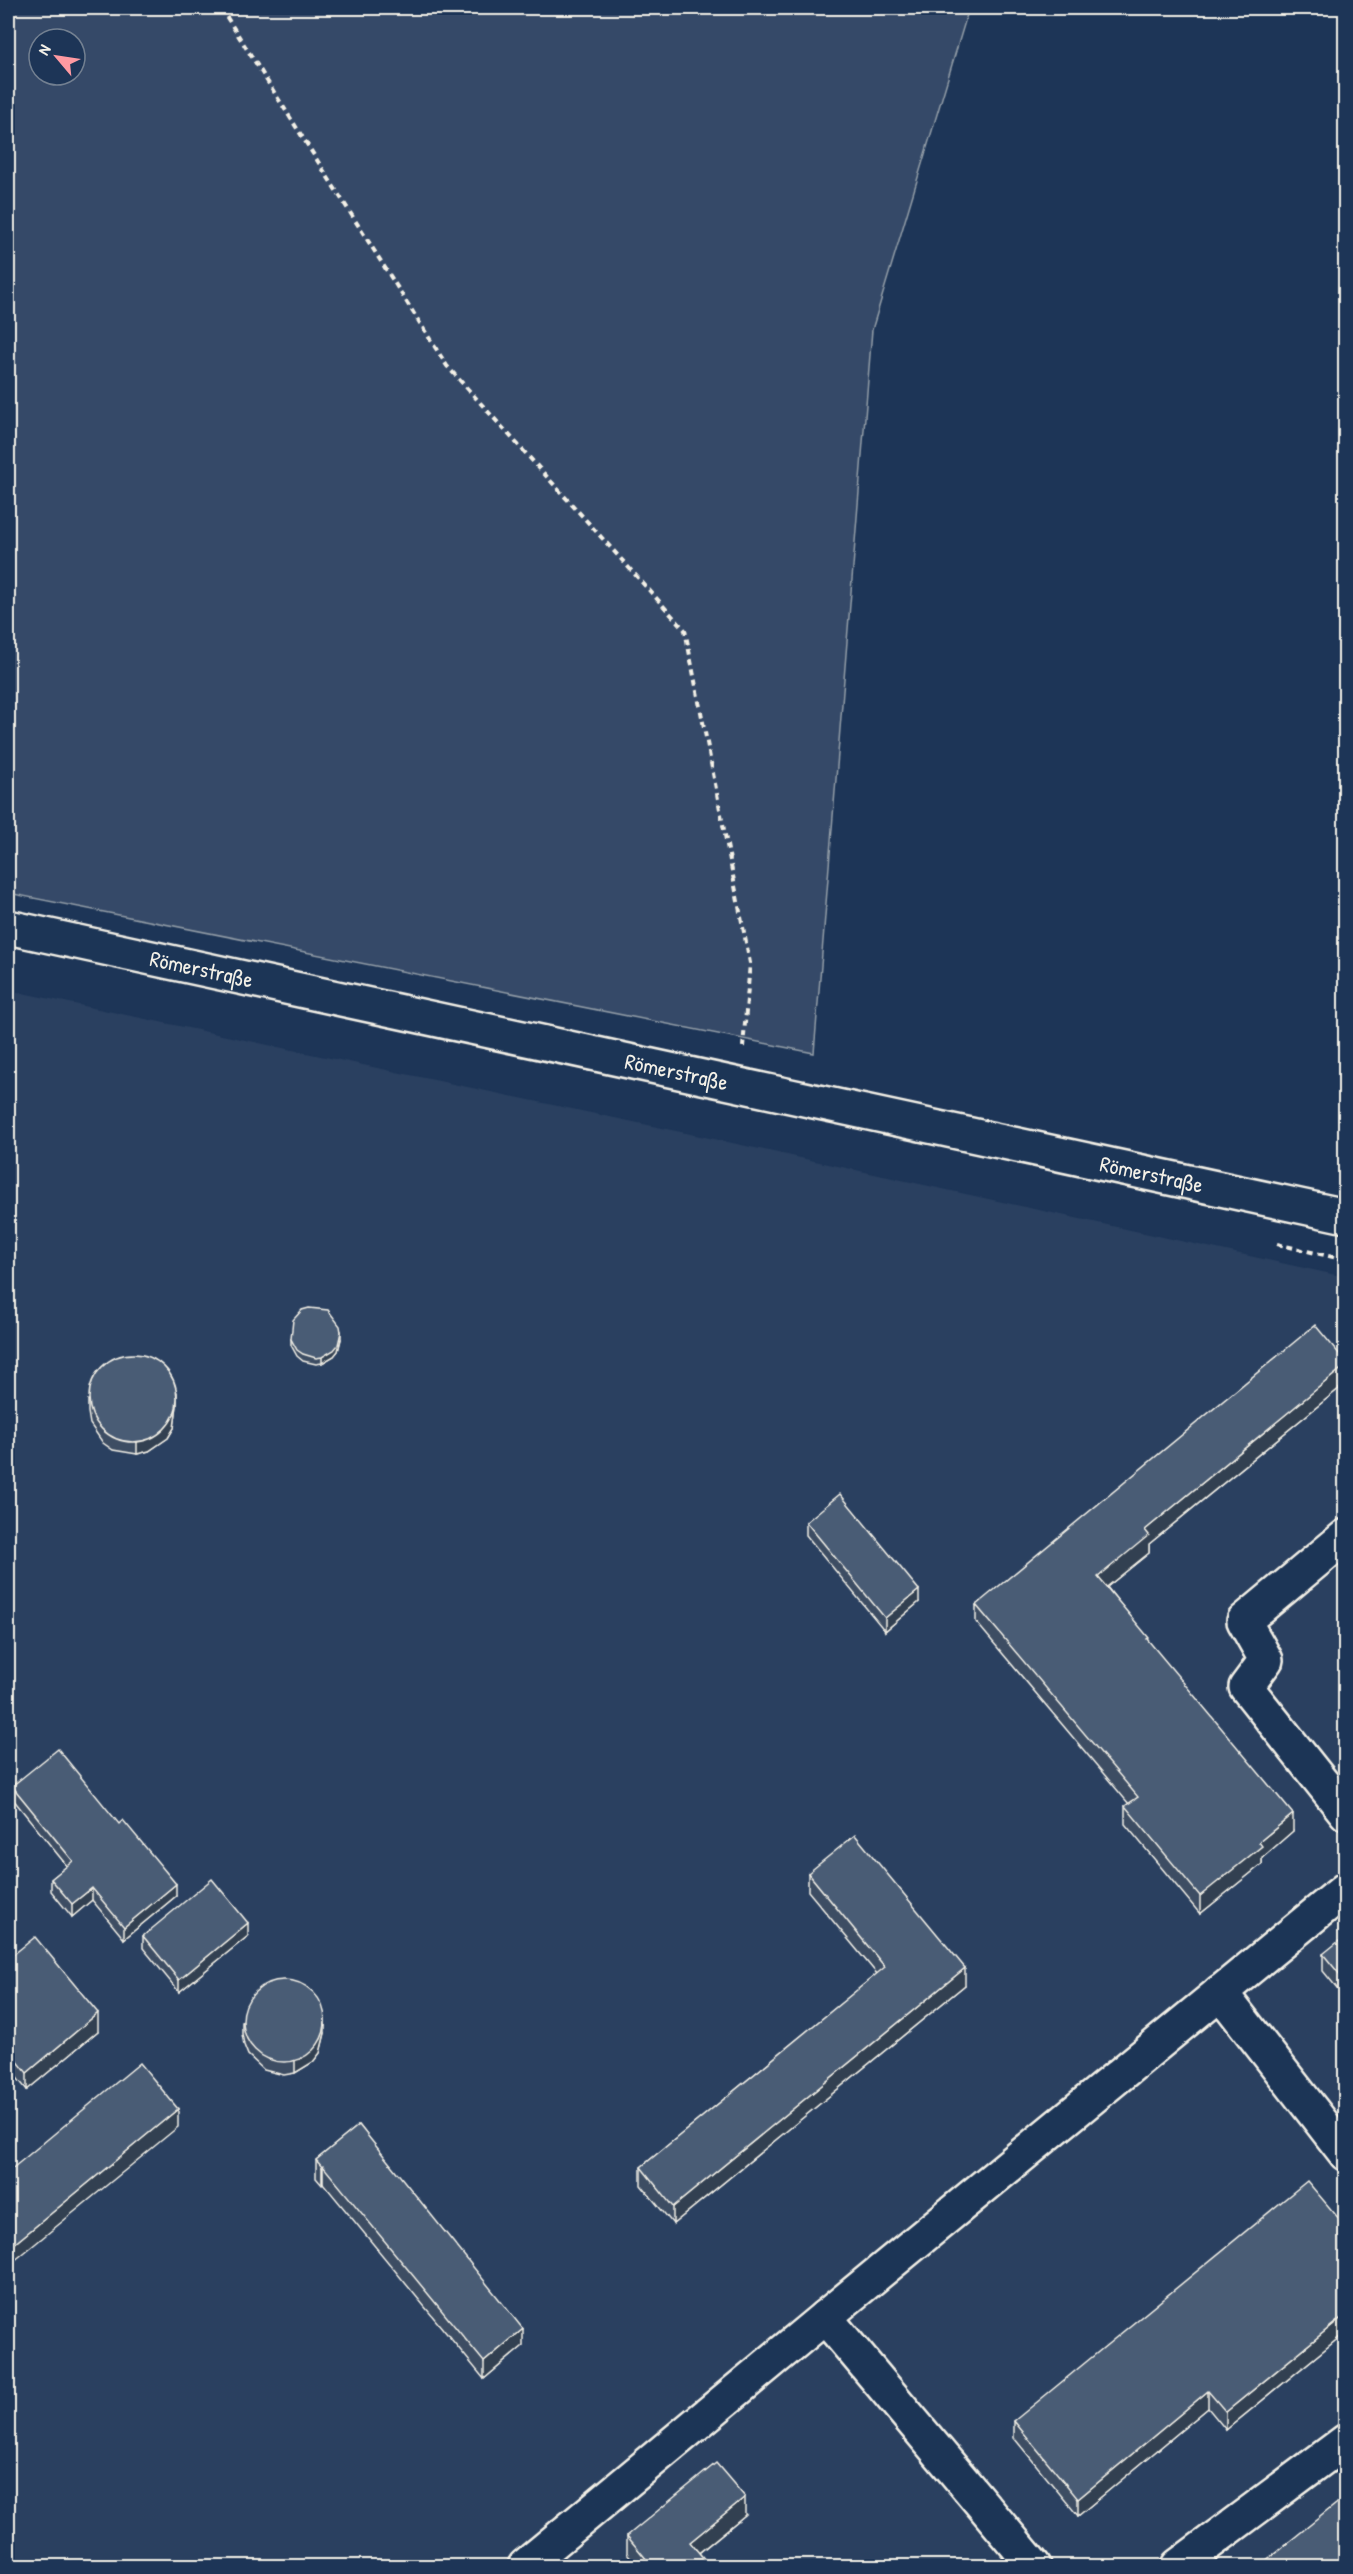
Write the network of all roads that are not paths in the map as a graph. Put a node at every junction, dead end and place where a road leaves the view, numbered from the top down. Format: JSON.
{"nodes":[{"id":1,"x":8,"y":927,"type":"edge"},
{"id":2,"x":1346,"y":1215,"type":"edge"},
{"id":3,"x":1346,"y":1536,"type":"edge"},
{"id":4,"x":1346,"y":1813,"type":"edge"},
{"id":5,"x":1346,"y":1889,"type":"edge"},
{"id":6,"x":1220,"y":1992,"type":"junction"},
{"id":7,"x":1346,"y":2154,"type":"edge"},
{"id":8,"x":825,"y":2317,"type":"junction"},
{"id":9,"x":1346,"y":2441,"type":"edge"},
{"id":10,"x":525,"y":2566,"type":"edge"},
{"id":11,"x":1034,"y":2566,"type":"edge"},
{"id":12,"x":1178,"y":2566,"type":"edge"}],
"edges":[{"from":1,"to":2,"type":"main road","name":"Römerstraße"},
{"from":3,"to":4,"type":"main road"},
{"from":5,"to":6,"type":"main road"},
{"from":6,"to":7,"type":"main road"},
{"from":6,"to":8,"type":"main road"},
{"from":8,"to":10,"type":"main road"},
{"from":8,"to":11,"type":"main road"},
{"from":9,"to":12,"type":"main road"}]}
